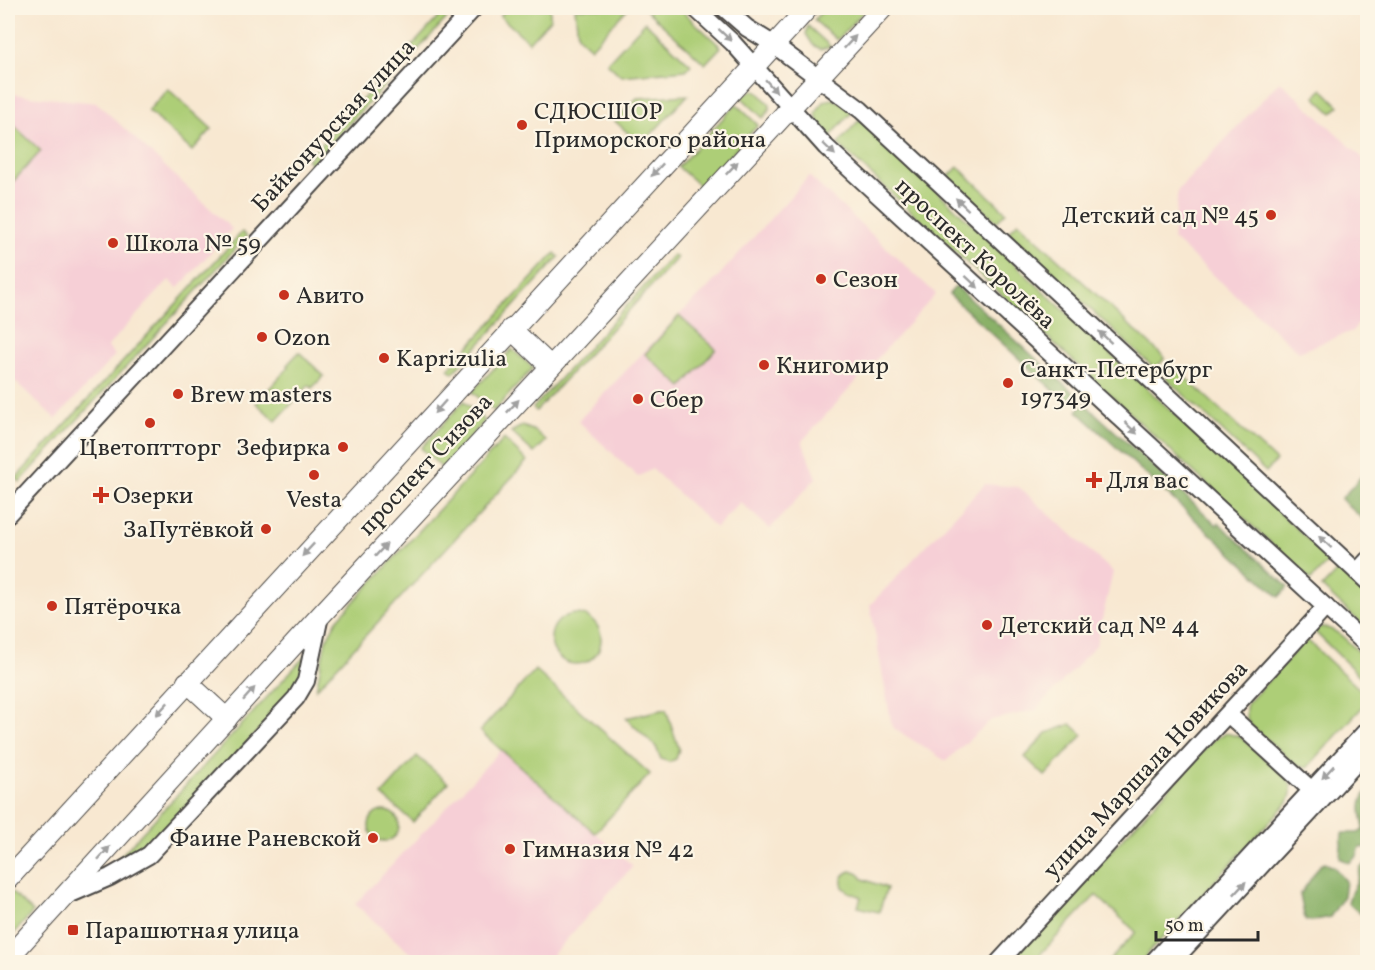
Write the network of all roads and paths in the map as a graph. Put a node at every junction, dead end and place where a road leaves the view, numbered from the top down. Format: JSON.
{"nodes":[{"id":1,"x":474,"y":8,"type":"edge"},
{"id":2,"x":694,"y":8,"type":"edge"},
{"id":3,"x":724,"y":8,"type":"edge"},
{"id":4,"x":808,"y":8,"type":"edge"},
{"id":5,"x":883,"y":8,"type":"edge"},
{"id":6,"x":773,"y":44,"type":"junction"},
{"id":7,"x":753,"y":65,"type":"junction"},
{"id":8,"x":817,"y":77,"type":"junction"},
{"id":9,"x":789,"y":107,"type":"junction"},
{"id":10,"x":511,"y":329,"type":"junction"},
{"id":11,"x":550,"y":366,"type":"junction"},
{"id":12,"x":8,"y":514,"type":"edge"},
{"id":13,"x":1364,"y":571,"type":"edge"},
{"id":14,"x":1326,"y":608,"type":"junction"},
{"id":15,"x":320,"y":616,"type":"junction"},
{"id":16,"x":1368,"y":646,"type":"edge"},
{"id":17,"x":187,"y":682,"type":"junction"},
{"id":18,"x":1228,"y":714,"type":"junction"},
{"id":19,"x":227,"y":719,"type":"junction"},
{"id":20,"x":1368,"y":729,"type":"edge"},
{"id":21,"x":1368,"y":750,"type":"edge"},
{"id":22,"x":1317,"y":794,"type":"junction"},
{"id":23,"x":8,"y":879,"type":"edge"},
{"id":24,"x":63,"y":898,"type":"junction"},
{"id":25,"x":8,"y":958,"type":"edge"},
{"id":26,"x":999,"y":963,"type":"edge"},
{"id":27,"x":1153,"y":963,"type":"edge"},
{"id":28,"x":1172,"y":963,"type":"edge"}],
"edges":[{"from":1,"to":12,"type":"street","name":"Байконурская улица"},
{"from":2,"to":7,"type":"street","name":"проспект Королёва","one_way":true},
{"from":3,"to":6,"type":"street","name":"проспект Королёва"},
{"from":4,"to":6,"type":"main road","name":"проспект Сизова"},
{"from":8,"to":5,"type":"main road","name":"проспект Сизова","one_way":true},
{"from":6,"to":7,"type":"main road","name":"проспект Сизова"},
{"from":6,"to":8,"type":"street","name":"проспект Королёва"},
{"from":7,"to":9,"type":"street","name":"проспект Королёва","one_way":true},
{"from":7,"to":10,"type":"main road","name":"проспект Сизова","one_way":true},
{"from":8,"to":9,"type":"main road","name":"проспект Сизова"},
{"from":13,"to":8,"type":"street","name":"проспект Королёва","one_way":true},
{"from":11,"to":9,"type":"main road","name":"проспект Сизова","one_way":true},
{"from":9,"to":14,"type":"street","name":"проспект Королёва","one_way":true},
{"from":10,"to":11,"type":"main road"},
{"from":10,"to":17,"type":"main road","name":"проспект Сизова","one_way":true},
{"from":15,"to":11,"type":"main road","name":"проспект Сизова","one_way":true},
{"from":14,"to":16,"type":"street","name":"проспект Королёва"},
{"from":14,"to":18,"type":"street","name":"улица Маршала Новикова"},
{"from":19,"to":15,"type":"main road","name":"проспект Сизова","one_way":true},
{"from":15,"to":24,"type":"street"},
{"from":17,"to":19,"type":"main road"},
{"from":17,"to":23,"type":"main road","name":"проспект Сизова","one_way":true},
{"from":18,"to":22,"type":"street"},
{"from":18,"to":26,"type":"street","name":"улица Маршала Новикова"},
{"from":24,"to":19,"type":"main road","name":"проспект Сизова","one_way":true},
{"from":20,"to":22,"type":"street","one_way":true},
{"from":21,"to":22,"type":"street"},
{"from":22,"to":27,"type":"street"},
{"from":28,"to":22,"type":"street","one_way":true},
{"from":24,"to":25,"type":"main road","name":"проспект Сизова"}]}
